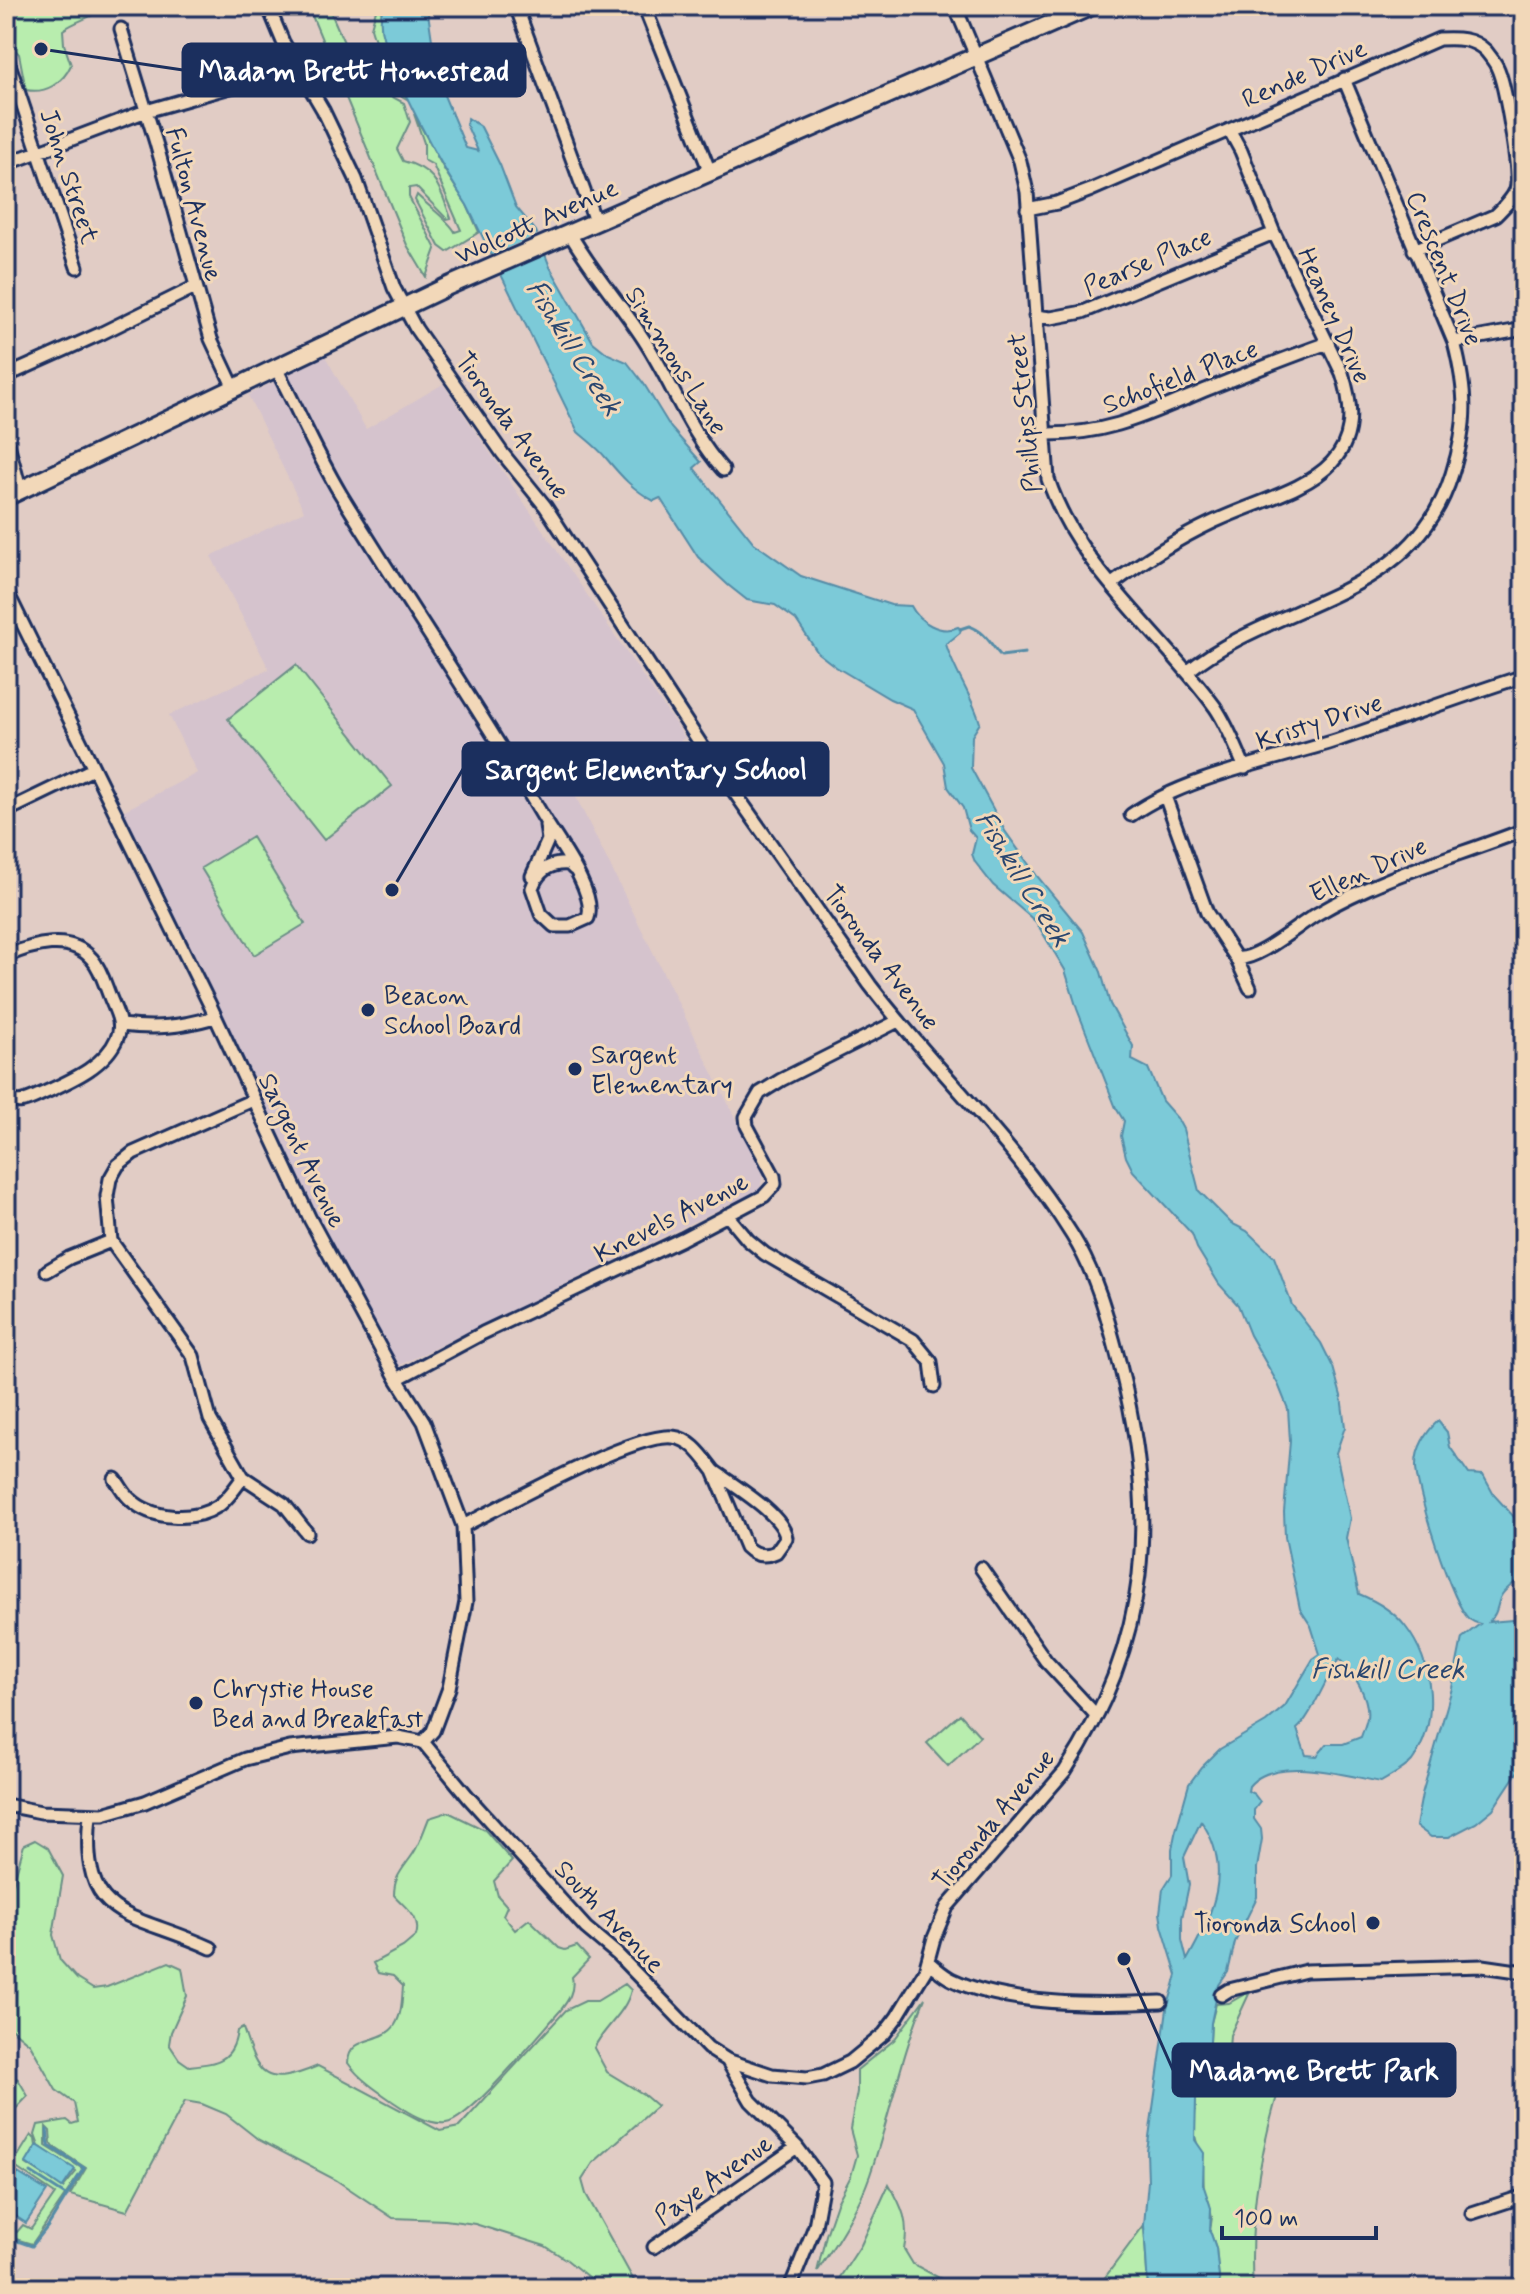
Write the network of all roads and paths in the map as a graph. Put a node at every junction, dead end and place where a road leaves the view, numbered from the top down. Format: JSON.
{"nodes":[{"id":1,"x":268,"y":6,"type":"edge"},
{"id":2,"x":516,"y":6,"type":"edge"},
{"id":3,"x":644,"y":6,"type":"edge"},
{"id":4,"x":955,"y":6,"type":"edge"},
{"id":5,"x":1092,"y":6,"type":"edge"},
{"id":6,"x":121,"y":29,"type":"dead end"},
{"id":7,"x":6,"y":55,"type":"edge"},
{"id":8,"x":975,"y":57,"type":"junction"},
{"id":9,"x":295,"y":65,"type":"junction"},
{"id":10,"x":1344,"y":79,"type":"junction"},
{"id":11,"x":146,"y":111,"type":"junction"},
{"id":12,"x":1230,"y":131,"type":"junction"},
{"id":13,"x":39,"y":150,"type":"junction"},
{"id":14,"x":6,"y":164,"type":"edge"},
{"id":15,"x":710,"y":172,"type":"junction"},
{"id":16,"x":1027,"y":209,"type":"junction"},
{"id":17,"x":595,"y":221,"type":"junction"},
{"id":18,"x":565,"y":233,"type":"junction"},
{"id":19,"x":1274,"y":233,"type":"junction"},
{"id":20,"x":1414,"y":250,"type":"junction"},
{"id":21,"x":77,"y":267,"type":"dead end"},
{"id":22,"x":195,"y":287,"type":"junction"},
{"id":23,"x":410,"y":304,"type":"junction"},
{"id":24,"x":1035,"y":316,"type":"junction"},
{"id":25,"x":1524,"y":329,"type":"edge"},
{"id":26,"x":1454,"y":342,"type":"junction"},
{"id":27,"x":1328,"y":343,"type":"junction"},
{"id":28,"x":276,"y":368,"type":"junction"},
{"id":29,"x":6,"y":376,"type":"edge"},
{"id":30,"x":234,"y":388,"type":"junction"},
{"id":31,"x":1044,"y":434,"type":"junction"},
{"id":32,"x":6,"y":446,"type":"edge"},
{"id":33,"x":723,"y":470,"type":"dead end"},
{"id":34,"x":12,"y":494,"type":"edge"},
{"id":35,"x":1112,"y":584,"type":"junction"},
{"id":36,"x":6,"y":590,"type":"edge"},
{"id":37,"x":1187,"y":672,"type":"junction"},
{"id":38,"x":1524,"y":676,"type":"edge"},
{"id":39,"x":1245,"y":768,"type":"junction"},
{"id":40,"x":93,"y":769,"type":"junction"},
{"id":41,"x":1165,"y":796,"type":"junction"},
{"id":42,"x":6,"y":811,"type":"edge"},
{"id":43,"x":1131,"y":815,"type":"dead end"},
{"id":44,"x":545,"y":820,"type":"junction"},
{"id":45,"x":1524,"y":830,"type":"edge"},
{"id":46,"x":574,"y":869,"type":"junction"},
{"id":47,"x":532,"y":888,"type":"junction"},
{"id":48,"x":6,"y":956,"type":"edge"},
{"id":49,"x":1236,"y":958,"type":"junction"},
{"id":50,"x":1250,"y":988,"type":"dead end"},
{"id":51,"x":215,"y":1017,"type":"junction"},
{"id":52,"x":898,"y":1021,"type":"junction"},
{"id":53,"x":120,"y":1025,"type":"junction"},
{"id":54,"x":6,"y":1098,"type":"edge"},
{"id":55,"x":253,"y":1100,"type":"junction"},
{"id":56,"x":727,"y":1215,"type":"junction"},
{"id":57,"x":111,"y":1241,"type":"junction"},
{"id":58,"x":47,"y":1271,"type":"dead end"},
{"id":59,"x":397,"y":1379,"type":"junction"},
{"id":60,"x":934,"y":1386,"type":"dead end"},
{"id":61,"x":714,"y":1471,"type":"junction"},
{"id":62,"x":243,"y":1477,"type":"junction"},
{"id":63,"x":115,"y":1479,"type":"dead end"},
{"id":64,"x":463,"y":1526,"type":"junction"},
{"id":65,"x":307,"y":1533,"type":"dead end"},
{"id":66,"x":981,"y":1568,"type":"dead end"},
{"id":67,"x":1097,"y":1716,"type":"junction"},
{"id":68,"x":423,"y":1742,"type":"junction"},
{"id":69,"x":6,"y":1805,"type":"edge"},
{"id":70,"x":90,"y":1815,"type":"junction"},
{"id":71,"x":211,"y":1948,"type":"dead end"},
{"id":72,"x":928,"y":1962,"type":"junction"},
{"id":73,"x":1524,"y":1972,"type":"edge"},
{"id":74,"x":1221,"y":1995,"type":"dead end"},
{"id":75,"x":1161,"y":2002,"type":"dead end"},
{"id":76,"x":727,"y":2060,"type":"junction"},
{"id":77,"x":797,"y":2147,"type":"junction"},
{"id":78,"x":1524,"y":2196,"type":"edge"},
{"id":79,"x":1472,"y":2213,"type":"dead end"},
{"id":80,"x":654,"y":2247,"type":"dead end"},
{"id":81,"x":790,"y":2288,"type":"edge"}],
"edges":[{"from":1,"to":9,"type":"street","name":"Tioronda Avenue"},
{"from":2,"to":17,"type":"street"},
{"from":3,"to":15,"type":"street"},
{"from":4,"to":8,"type":"street","name":"Phillips Street"},
{"from":5,"to":8,"type":"main road","name":"Wolcott Avenue"},
{"from":6,"to":11,"type":"street","name":"Fulton Avenue"},
{"from":7,"to":13,"type":"street","name":"John Street"},
{"from":8,"to":15,"type":"main road","name":"Wolcott Avenue"},
{"from":8,"to":16,"type":"street","name":"Phillips Street"},
{"from":9,"to":11,"type":"street"},
{"from":9,"to":23,"type":"street","name":"Tioronda Avenue"},
{"from":10,"to":12,"type":"street","name":"Rende Drive"},
{"from":10,"to":20,"type":"street","name":"Crescent Drive"},
{"from":10,"to":20,"type":"street","name":"Rende Drive"},
{"from":11,"to":13,"type":"street"},
{"from":11,"to":22,"type":"street","name":"Fulton Avenue"},
{"from":12,"to":16,"type":"street","name":"Rende Drive"},
{"from":12,"to":19,"type":"street","name":"Heaney Drive"},
{"from":13,"to":14,"type":"street"},
{"from":13,"to":21,"type":"street","name":"John Street"},
{"from":15,"to":17,"type":"main road","name":"Wolcott Avenue"},
{"from":16,"to":24,"type":"street","name":"Phillips Street"},
{"from":17,"to":18,"type":"main road","name":"Wolcott Avenue"},
{"from":18,"to":23,"type":"main road","name":"Wolcott Avenue"},
{"from":18,"to":33,"type":"street","name":"Simmons Lane"},
{"from":19,"to":24,"type":"street","name":"Pearse Place"},
{"from":19,"to":27,"type":"street","name":"Heaney Drive"},
{"from":20,"to":26,"type":"street","name":"Crescent Drive"},
{"from":22,"to":29,"type":"street"},
{"from":22,"to":30,"type":"street","name":"Fulton Avenue"},
{"from":23,"to":28,"type":"main road","name":"Wolcott Avenue"},
{"from":23,"to":52,"type":"street","name":"Tioronda Avenue"},
{"from":24,"to":31,"type":"street","name":"Phillips Street"},
{"from":25,"to":26,"type":"street"},
{"from":26,"to":37,"type":"street","name":"Crescent Drive"},
{"from":27,"to":31,"type":"street","name":"Schofield Place"},
{"from":27,"to":35,"type":"street","name":"Heaney Drive"},
{"from":28,"to":30,"type":"main road","name":"Wolcott Avenue"},
{"from":28,"to":44,"type":"street"},
{"from":30,"to":34,"type":"main road","name":"Wolcott Avenue"},
{"from":31,"to":35,"type":"street","name":"Phillips Street"},
{"from":32,"to":34,"type":"main road"},
{"from":35,"to":37,"type":"street","name":"Phillips Street"},
{"from":36,"to":40,"type":"street","name":"Sargent Avenue"},
{"from":37,"to":39,"type":"street","name":"Phillips Street"},
{"from":38,"to":39,"type":"street","name":"Kristy Drive"},
{"from":39,"to":41,"type":"street","name":"Kristy Drive"},
{"from":40,"to":42,"type":"street"},
{"from":40,"to":51,"type":"street","name":"Sargent Avenue"},
{"from":41,"to":43,"type":"street","name":"Kristy Drive"},
{"from":41,"to":49,"type":"street"},
{"from":44,"to":46,"type":"street"},
{"from":44,"to":47,"type":"street"},
{"from":45,"to":49,"type":"street","name":"Ellen Drive"},
{"from":46,"to":47,"type":"street"},
{"from":46,"to":47,"type":"street"},
{"from":48,"to":53,"type":"street"},
{"from":49,"to":50,"type":"street"},
{"from":51,"to":53,"type":"street"},
{"from":51,"to":55,"type":"street","name":"Sargent Avenue"},
{"from":52,"to":56,"type":"street","name":"Knevels Avenue"},
{"from":52,"to":67,"type":"street","name":"Tioronda Avenue"},
{"from":53,"to":54,"type":"street"},
{"from":55,"to":57,"type":"street"},
{"from":55,"to":59,"type":"street","name":"Sargent Avenue"},
{"from":56,"to":59,"type":"street","name":"Knevels Avenue"},
{"from":56,"to":60,"type":"street"},
{"from":57,"to":58,"type":"street"},
{"from":57,"to":62,"type":"street"},
{"from":59,"to":64,"type":"street","name":"Sargent Avenue"},
{"from":61,"to":61,"type":"street"},
{"from":61,"to":64,"type":"street"},
{"from":62,"to":63,"type":"street"},
{"from":62,"to":65,"type":"street"},
{"from":64,"to":68,"type":"street","name":"Sargent Avenue"},
{"from":66,"to":67,"type":"street"},
{"from":67,"to":72,"type":"street","name":"Tioronda Avenue"},
{"from":68,"to":70,"type":"street"},
{"from":68,"to":76,"type":"street","name":"South Avenue"},
{"from":69,"to":70,"type":"street"},
{"from":70,"to":71,"type":"street"},
{"from":72,"to":75,"type":"street"},
{"from":72,"to":76,"type":"street","name":"South Avenue"},
{"from":73,"to":74,"type":"street"},
{"from":76,"to":77,"type":"street"},
{"from":77,"to":80,"type":"street","name":"Paye Avenue"},
{"from":77,"to":81,"type":"street"},
{"from":78,"to":79,"type":"street"}]}
